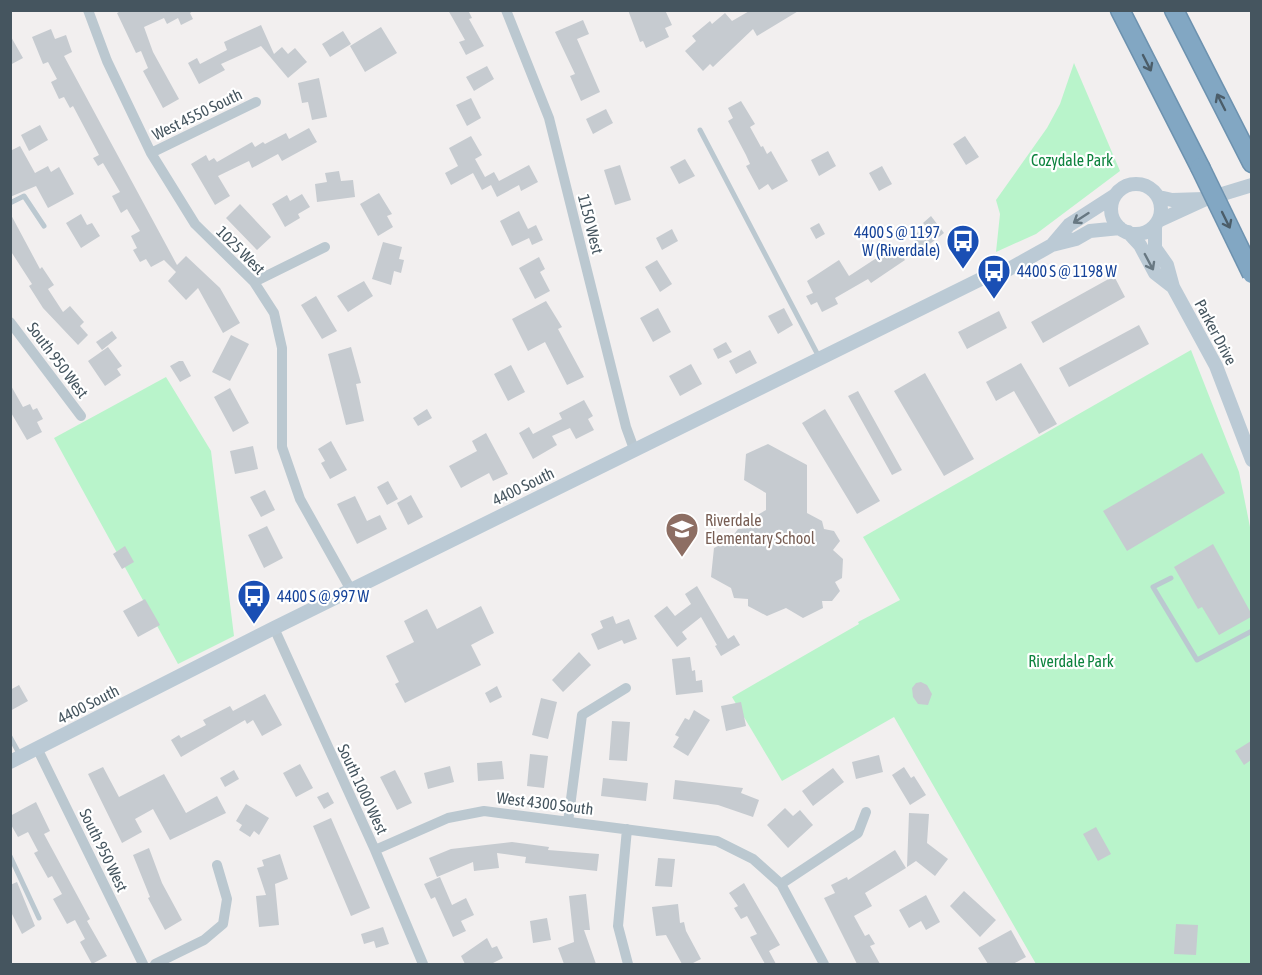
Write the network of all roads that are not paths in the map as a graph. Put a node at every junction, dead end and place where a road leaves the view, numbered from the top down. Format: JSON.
{"nodes":[{"id":1,"x":88,"y":10,"type":"edge"},
{"id":2,"x":506,"y":10,"type":"edge"},
{"id":3,"x":1120,"y":10,"type":"edge"},
{"id":4,"x":1174,"y":10,"type":"edge"},
{"id":5,"x":256,"y":102,"type":"dead end"},
{"id":6,"x":700,"y":130,"type":"dead end"},
{"id":7,"x":151,"y":153,"type":"junction"},
{"id":8,"x":1249,"y":159,"type":"edge"},
{"id":9,"x":1251,"y":185,"type":"edge"},
{"id":10,"x":1114,"y":196,"type":"junction"},
{"id":11,"x":1159,"y":197,"type":"junction"},
{"id":12,"x":1206,"y":199,"type":"junction"},
{"id":13,"x":10,"y":203,"type":"edge"},
{"id":14,"x":1156,"y":224,"type":"junction"},
{"id":15,"x":44,"y":226,"type":"dead end"},
{"id":16,"x":1124,"y":230,"type":"junction"},
{"id":17,"x":1052,"y":245,"type":"junction"},
{"id":18,"x":325,"y":247,"type":"dead end"},
{"id":19,"x":1251,"y":274,"type":"edge"},
{"id":20,"x":254,"y":282,"type":"junction"},
{"id":21,"x":1173,"y":287,"type":"junction"},
{"id":22,"x":10,"y":322,"type":"edge"},
{"id":23,"x":820,"y":359,"type":"junction"},
{"id":24,"x":81,"y":416,"type":"dead end"},
{"id":25,"x":634,"y":449,"type":"junction"},
{"id":26,"x":1251,"y":460,"type":"edge"},
{"id":27,"x":1171,"y":578,"type":"dead end"},
{"id":28,"x":351,"y":590,"type":"junction"},
{"id":29,"x":274,"y":628,"type":"junction"},
{"id":30,"x":1251,"y":631,"type":"edge"},
{"id":31,"x":626,"y":688,"type":"dead end"},
{"id":32,"x":10,"y":737,"type":"edge"},
{"id":33,"x":37,"y":748,"type":"junction"},
{"id":34,"x":16,"y":759,"type":"edge"},
{"id":35,"x":866,"y":812,"type":"dead end"},
{"id":36,"x":568,"y":822,"type":"junction"},
{"id":37,"x":627,"y":829,"type":"junction"},
{"id":38,"x":375,"y":850,"type":"junction"},
{"id":39,"x":10,"y":856,"type":"edge"},
{"id":40,"x":217,"y":865,"type":"dead end"},
{"id":41,"x":781,"y":884,"type":"junction"},
{"id":42,"x":39,"y":918,"type":"dead end"},
{"id":43,"x":143,"y":964,"type":"edge"},
{"id":44,"x":155,"y":964,"type":"edge"},
{"id":45,"x":423,"y":964,"type":"edge"},
{"id":46,"x":628,"y":964,"type":"edge"},
{"id":47,"x":824,"y":964,"type":"edge"}],
"edges":[{"from":1,"to":7,"type":"street","name":"1025 West"},
{"from":2,"to":25,"type":"street","name":"1150 West"},
{"from":3,"to":19,"type":"highway","one_way":true,"bridge":true},
{"from":8,"to":4,"type":"highway","one_way":true},
{"from":5,"to":7,"type":"street","name":"West 4550 South"},
{"from":6,"to":23,"type":"lane"},
{"from":7,"to":20,"type":"street","name":"1025 West"},
{"from":9,"to":12,"type":"street"},
{"from":10,"to":11,"type":"street"},
{"from":10,"to":16,"type":"street"},
{"from":10,"to":17,"type":"street","one_way":true},
{"from":11,"to":12,"type":"street"},
{"from":11,"to":14,"type":"street"},
{"from":12,"to":14,"type":"street"},
{"from":13,"to":15,"type":"lane"},
{"from":14,"to":16,"type":"street"},
{"from":14,"to":21,"type":"street","name":"Parker Drive"},
{"from":16,"to":17,"type":"street"},
{"from":16,"to":21,"type":"street","name":"Parker Drive","one_way":true},
{"from":17,"to":23,"type":"street","name":"4400 South"},
{"from":18,"to":20,"type":"street"},
{"from":20,"to":28,"type":"street","name":"1025 West"},
{"from":21,"to":26,"type":"street","name":"Parker Drive"},
{"from":22,"to":24,"type":"street","name":"South 950 West"},
{"from":23,"to":25,"type":"street","name":"4400 South"},
{"from":25,"to":28,"type":"street","name":"4400 South"},
{"from":27,"to":30,"type":"lane"},
{"from":28,"to":29,"type":"street","name":"4400 South"},
{"from":29,"to":33,"type":"street","name":"4400 South"},
{"from":29,"to":38,"type":"street","name":"South 1000 West"},
{"from":31,"to":36,"type":"street"},
{"from":32,"to":34,"type":"lane"},
{"from":33,"to":34,"type":"street","name":"4400 South"},
{"from":33,"to":43,"type":"street","name":"South 950 West"},
{"from":35,"to":41,"type":"street"},
{"from":36,"to":37,"type":"street","name":"West 4300 South"},
{"from":36,"to":38,"type":"street","name":"West 4300 South"},
{"from":37,"to":41,"type":"street","name":"West 4300 South"},
{"from":37,"to":46,"type":"street"},
{"from":38,"to":45,"type":"street","name":"South 1000 West"},
{"from":39,"to":42,"type":"lane"},
{"from":40,"to":44,"type":"street"},
{"from":41,"to":47,"type":"street","name":"West 4300 South"}]}
